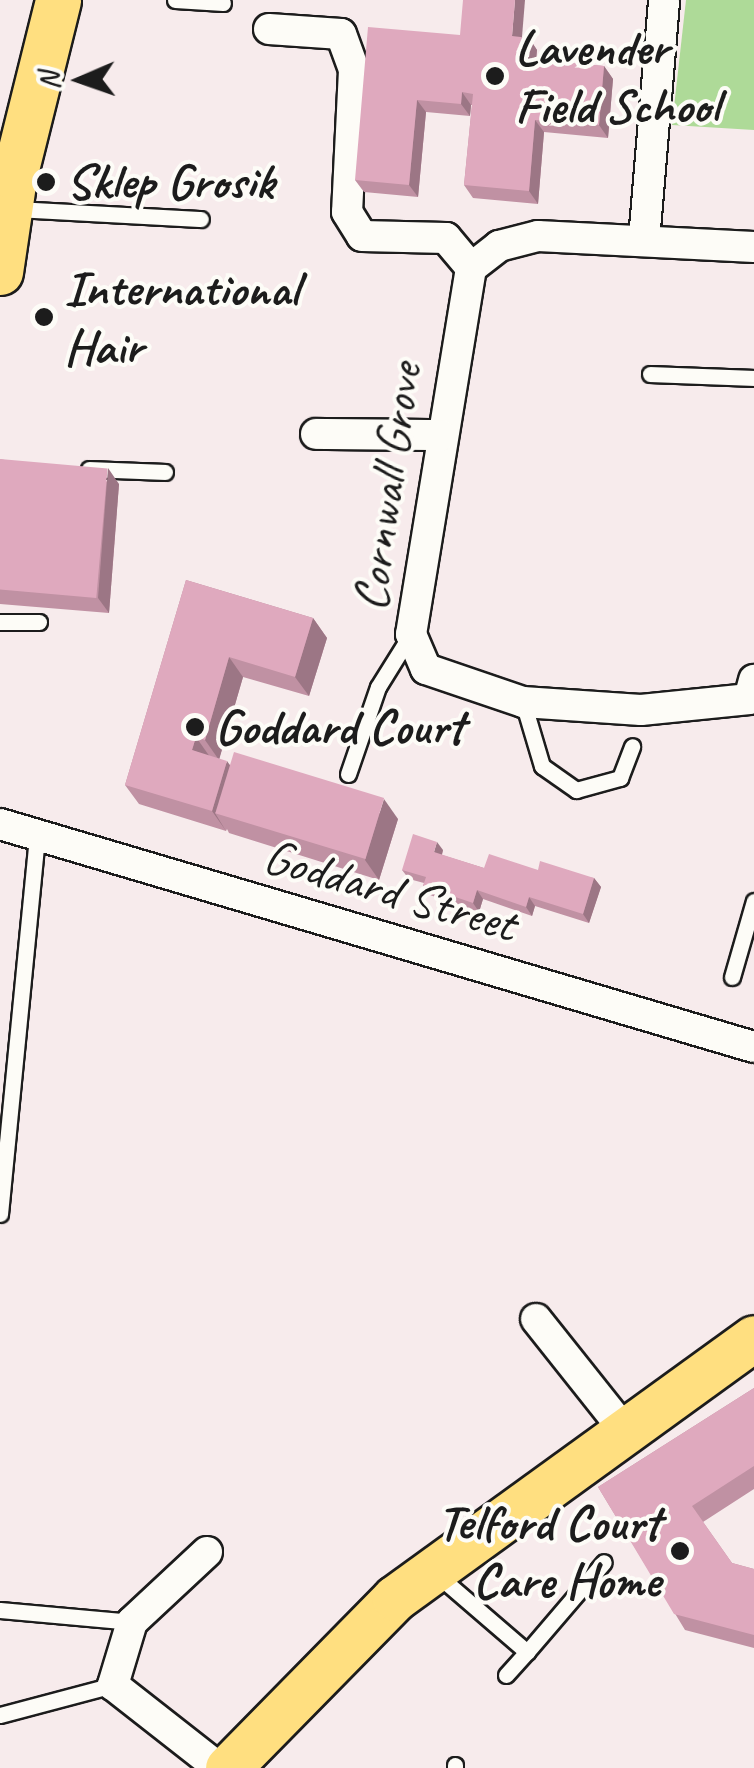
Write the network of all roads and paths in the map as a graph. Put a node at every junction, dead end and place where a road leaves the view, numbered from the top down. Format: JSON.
{"nodes":[{"id":1,"x":58,"y":0,"type":"edge"},
{"id":2,"x":175,"y":0,"type":"edge"},
{"id":3,"x":664,"y":0,"type":"edge"},
{"id":4,"x":223,"y":4,"type":"dead end"},
{"id":5,"x":269,"y":30,"type":"dead end"},
{"id":6,"x":8,"y":186,"type":"edge"},
{"id":7,"x":201,"y":219,"type":"dead end"},
{"id":8,"x":644,"y":240,"type":"junction"},
{"id":9,"x":754,"y":248,"type":"edge"},
{"id":10,"x":471,"y":268,"type":"junction"},
{"id":11,"x":0,"y":272,"type":"edge"},
{"id":12,"x":650,"y":374,"type":"dead end"},
{"id":13,"x":754,"y":378,"type":"edge"},
{"id":14,"x":316,"y":434,"type":"dead end"},
{"id":15,"x":441,"y":435,"type":"junction"},
{"id":16,"x":74,"y":468,"type":"edge"},
{"id":17,"x":165,"y":472,"type":"dead end"},
{"id":18,"x":0,"y":622,"type":"edge"},
{"id":19,"x":39,"y":622,"type":"edge"},
{"id":20,"x":411,"y":634,"type":"junction"},
{"id":21,"x":752,"y":692,"type":"edge"},
{"id":22,"x":523,"y":702,"type":"junction"},
{"id":23,"x":632,"y":746,"type":"dead end"},
{"id":24,"x":348,"y":774,"type":"dead end"},
{"id":25,"x":0,"y":824,"type":"edge"},
{"id":26,"x":38,"y":835,"type":"junction"},
{"id":27,"x":754,"y":901,"type":"edge"},
{"id":28,"x":732,"y":977,"type":"dead end"},
{"id":29,"x":754,"y":1046,"type":"edge"},
{"id":30,"x":0,"y":1214,"type":"edge"},
{"id":31,"x":536,"y":1319,"type":"dead end"},
{"id":32,"x":754,"y":1338,"type":"edge"},
{"id":33,"x":625,"y":1431,"type":"junction"},
{"id":34,"x":206,"y":1552,"type":"dead end"},
{"id":35,"x":604,"y":1562,"type":"dead end"},
{"id":36,"x":431,"y":1570,"type":"junction"},
{"id":37,"x":0,"y":1610,"type":"edge"},
{"id":38,"x":132,"y":1622,"type":"junction"},
{"id":39,"x":527,"y":1652,"type":"junction"},
{"id":40,"x":506,"y":1674,"type":"dead end"},
{"id":41,"x":113,"y":1685,"type":"junction"},
{"id":42,"x":0,"y":1715,"type":"edge"},
{"id":43,"x":219,"y":1768,"type":"edge"},
{"id":44,"x":228,"y":1768,"type":"edge"}],
"edges":[{"from":1,"to":6,"type":"main road"},
{"from":2,"to":4,"type":"lane"},
{"from":3,"to":8,"type":"street"},
{"from":5,"to":10,"type":"street"},
{"from":6,"to":7,"type":"lane"},
{"from":6,"to":11,"type":"main road"},
{"from":8,"to":9,"type":"street"},
{"from":8,"to":10,"type":"street"},
{"from":10,"to":15,"type":"street","name":"Cornwall Grove"},
{"from":12,"to":13,"type":"lane"},
{"from":14,"to":15,"type":"street"},
{"from":15,"to":20,"type":"street","name":"Cornwall Grove"},
{"from":16,"to":17,"type":"lane"},
{"from":18,"to":19,"type":"lane"},
{"from":20,"to":22,"type":"street","name":"Cornwall Grove"},
{"from":20,"to":24,"type":"lane"},
{"from":21,"to":22,"type":"street","name":"Cornwall Grove"},
{"from":22,"to":23,"type":"lane"},
{"from":25,"to":26,"type":"street","name":"Goddard Street"},
{"from":26,"to":29,"type":"street","name":"Goddard Street"},
{"from":26,"to":30,"type":"lane"},
{"from":27,"to":28,"type":"lane"},
{"from":31,"to":33,"type":"street"},
{"from":32,"to":33,"type":"main road"},
{"from":33,"to":36,"type":"main road"},
{"from":34,"to":38,"type":"street"},
{"from":35,"to":39,"type":"lane"},
{"from":36,"to":39,"type":"lane"},
{"from":36,"to":44,"type":"main road"},
{"from":37,"to":38,"type":"lane"},
{"from":38,"to":41,"type":"street"},
{"from":39,"to":40,"type":"lane"},
{"from":41,"to":42,"type":"lane"},
{"from":41,"to":43,"type":"street"}]}
